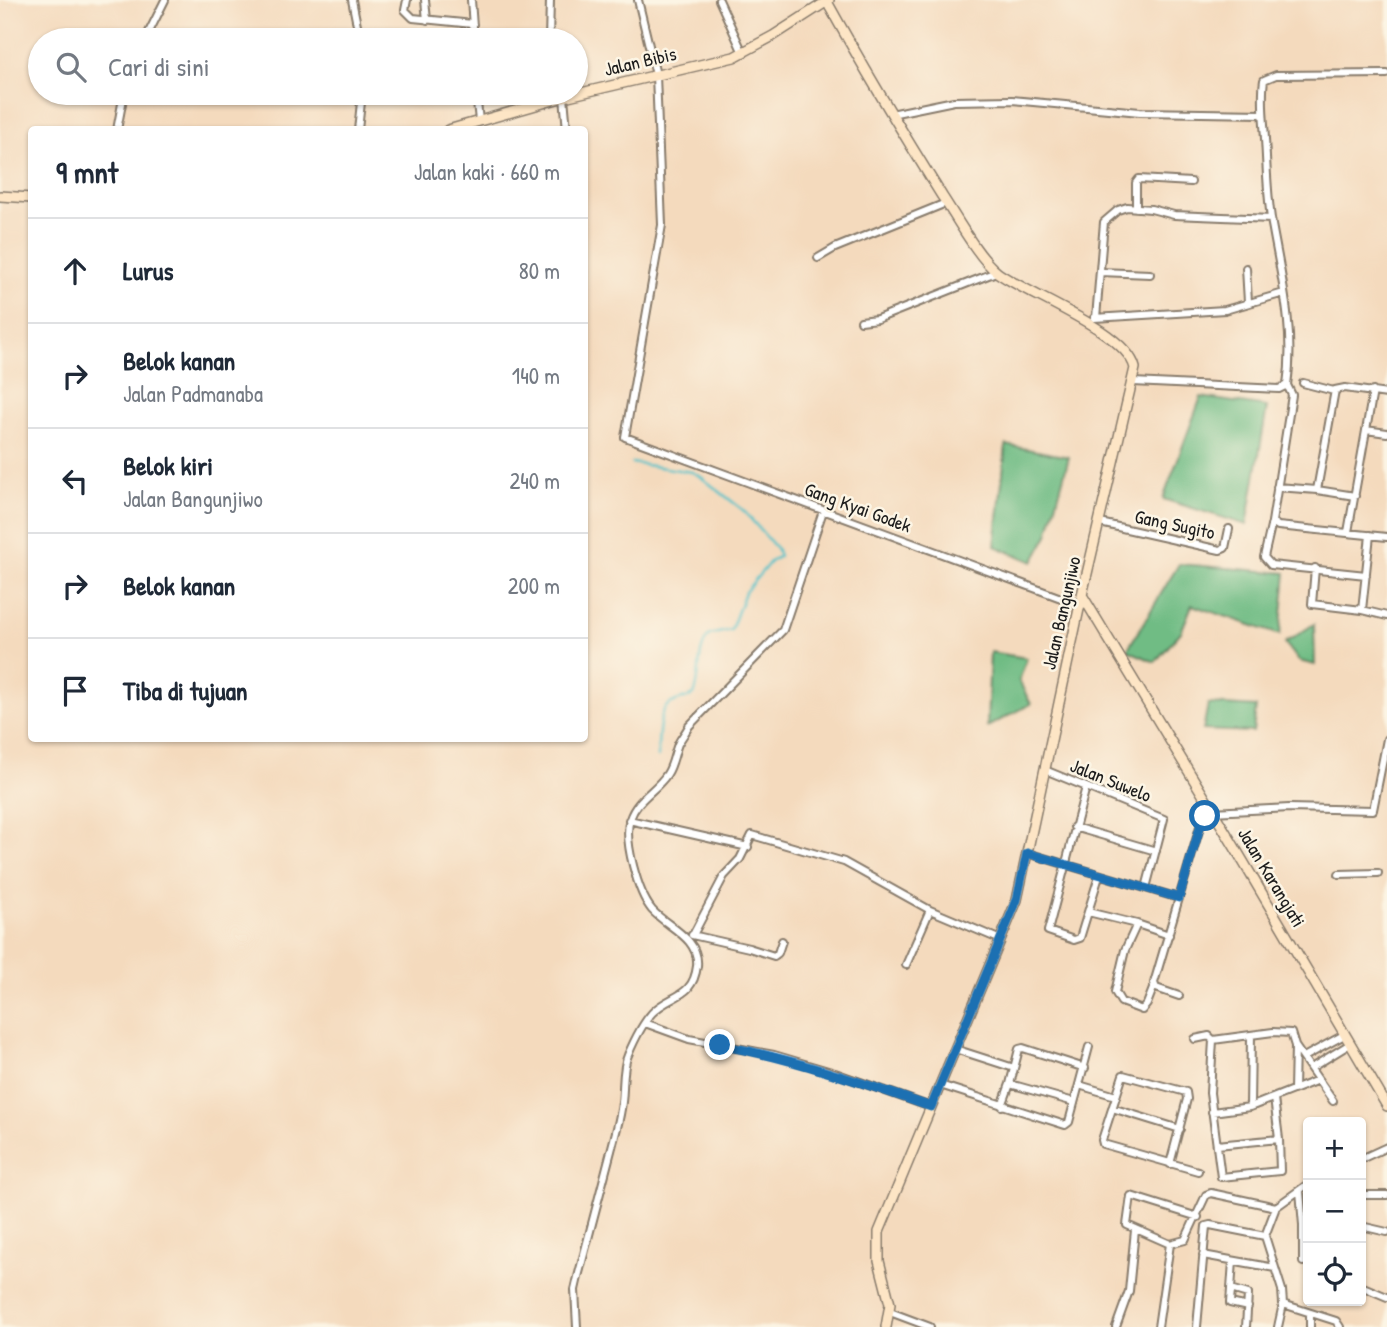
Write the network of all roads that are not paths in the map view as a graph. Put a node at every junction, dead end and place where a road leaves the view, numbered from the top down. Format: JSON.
{"nodes":[{"id":1,"x":166,"y":0,"type":"edge"},
{"id":2,"x":352,"y":0,"type":"edge"},
{"id":3,"x":407,"y":0,"type":"edge"},
{"id":4,"x":425,"y":0,"type":"edge"},
{"id":5,"x":471,"y":0,"type":"edge"},
{"id":6,"x":550,"y":0,"type":"edge"},
{"id":7,"x":638,"y":0,"type":"edge"},
{"id":8,"x":719,"y":0,"type":"edge"},
{"id":9,"x":827,"y":0,"type":"edge"},
{"id":10,"x":427,"y":20,"type":"junction"},
{"id":11,"x":473,"y":24,"type":"junction"},
{"id":12,"x":151,"y":28,"type":"edge"},
{"id":13,"x":358,"y":28,"type":"edge"},
{"id":14,"x":473,"y":28,"type":"edge"},
{"id":15,"x":549,"y":28,"type":"edge"},
{"id":16,"x":743,"y":53,"type":"junction"},
{"id":17,"x":1387,"y":74,"type":"edge"},
{"id":18,"x":656,"y":75,"type":"junction"},
{"id":19,"x":588,"y":91,"type":"edge"},
{"id":20,"x":122,"y":105,"type":"edge"},
{"id":21,"x":361,"y":105,"type":"edge"},
{"id":22,"x":477,"y":105,"type":"edge"},
{"id":23,"x":528,"y":105,"type":"edge"},
{"id":24,"x":565,"y":105,"type":"edge"},
{"id":25,"x":891,"y":114,"type":"junction"},
{"id":26,"x":1263,"y":114,"type":"junction"},
{"id":27,"x":479,"y":121,"type":"junction"},
{"id":28,"x":118,"y":126,"type":"edge"},
{"id":29,"x":358,"y":126,"type":"edge"},
{"id":30,"x":463,"y":126,"type":"edge"},
{"id":31,"x":567,"y":126,"type":"edge"},
{"id":32,"x":1191,"y":182,"type":"dead end"},
{"id":33,"x":0,"y":196,"type":"edge"},
{"id":34,"x":28,"y":198,"type":"edge"},
{"id":35,"x":946,"y":203,"type":"junction"},
{"id":36,"x":1136,"y":208,"type":"junction"},
{"id":37,"x":1272,"y":219,"type":"junction"},
{"id":38,"x":818,"y":258,"type":"dead end"},
{"id":39,"x":1246,"y":268,"type":"dead end"},
{"id":40,"x":996,"y":272,"type":"junction"},
{"id":41,"x":1100,"y":272,"type":"junction"},
{"id":42,"x":1150,"y":274,"type":"dead end"},
{"id":43,"x":1284,"y":293,"type":"junction"},
{"id":44,"x":1248,"y":302,"type":"junction"},
{"id":45,"x":1096,"y":318,"type":"junction"},
{"id":46,"x":1082,"y":319,"type":"junction"},
{"id":47,"x":861,"y":321,"type":"dead end"},
{"id":48,"x":1133,"y":382,"type":"junction"},
{"id":49,"x":1303,"y":383,"type":"dead end"},
{"id":50,"x":1287,"y":385,"type":"junction"},
{"id":51,"x":1334,"y":391,"type":"junction"},
{"id":52,"x":1373,"y":391,"type":"junction"},
{"id":53,"x":1387,"y":394,"type":"edge"},
{"id":54,"x":1366,"y":430,"type":"junction"},
{"id":55,"x":1387,"y":433,"type":"edge"},
{"id":56,"x":1277,"y":487,"type":"junction"},
{"id":57,"x":1317,"y":490,"type":"junction"},
{"id":58,"x":1354,"y":496,"type":"junction"},
{"id":59,"x":823,"y":510,"type":"junction"},
{"id":60,"x":1272,"y":522,"type":"junction"},
{"id":61,"x":1100,"y":523,"type":"junction"},
{"id":62,"x":1229,"y":529,"type":"dead end"},
{"id":63,"x":1349,"y":532,"type":"junction"},
{"id":64,"x":1370,"y":536,"type":"junction"},
{"id":65,"x":1387,"y":537,"type":"edge"},
{"id":66,"x":1315,"y":568,"type":"junction"},
{"id":67,"x":1366,"y":575,"type":"junction"},
{"id":68,"x":1081,"y":600,"type":"junction"},
{"id":69,"x":1362,"y":610,"type":"junction"},
{"id":70,"x":1387,"y":616,"type":"edge"},
{"id":71,"x":1387,"y":739,"type":"edge"},
{"id":72,"x":1045,"y":770,"type":"junction"},
{"id":73,"x":1086,"y":787,"type":"junction"},
{"id":74,"x":1212,"y":812,"type":"junction"},
{"id":75,"x":629,"y":820,"type":"junction"},
{"id":76,"x":1074,"y":827,"type":"junction"},
{"id":77,"x":748,"y":847,"type":"junction"},
{"id":78,"x":1156,"y":852,"type":"junction"},
{"id":79,"x":1027,"y":853,"type":"junction"},
{"id":80,"x":1063,"y":865,"type":"junction"},
{"id":81,"x":1378,"y":873,"type":"dead end"},
{"id":82,"x":1339,"y":874,"type":"dead end"},
{"id":83,"x":1099,"y":876,"type":"junction"},
{"id":84,"x":1146,"y":888,"type":"junction"},
{"id":85,"x":1179,"y":898,"type":"junction"},
{"id":86,"x":930,"y":910,"type":"junction"},
{"id":87,"x":1088,"y":912,"type":"junction"},
{"id":88,"x":1137,"y":924,"type":"junction"},
{"id":89,"x":680,"y":932,"type":"junction"},
{"id":90,"x":693,"y":935,"type":"junction"},
{"id":91,"x":1168,"y":935,"type":"junction"},
{"id":92,"x":1000,"y":940,"type":"junction"},
{"id":93,"x":782,"y":941,"type":"dead end"},
{"id":94,"x":906,"y":965,"type":"dead end"},
{"id":95,"x":1154,"y":986,"type":"junction"},
{"id":96,"x":1180,"y":996,"type":"dead end"},
{"id":97,"x":645,"y":1023,"type":"junction"},
{"id":98,"x":1251,"y":1035,"type":"junction"},
{"id":99,"x":1344,"y":1035,"type":"junction"},
{"id":100,"x":1195,"y":1039,"type":"dead end"},
{"id":101,"x":1213,"y":1040,"type":"junction"},
{"id":102,"x":1350,"y":1044,"type":"junction"},
{"id":103,"x":1295,"y":1046,"type":"junction"},
{"id":104,"x":1089,"y":1047,"type":"dead end"},
{"id":105,"x":955,"y":1049,"type":"junction"},
{"id":106,"x":1304,"y":1057,"type":"junction"},
{"id":107,"x":1084,"y":1068,"type":"junction"},
{"id":108,"x":1311,"y":1068,"type":"junction"},
{"id":109,"x":1014,"y":1069,"type":"junction"},
{"id":110,"x":1318,"y":1080,"type":"junction"},
{"id":111,"x":940,"y":1084,"type":"junction"},
{"id":112,"x":1010,"y":1084,"type":"junction"},
{"id":113,"x":1079,"y":1085,"type":"junction"},
{"id":114,"x":1294,"y":1090,"type":"junction"},
{"id":115,"x":1116,"y":1096,"type":"junction"},
{"id":116,"x":1274,"y":1098,"type":"junction"},
{"id":117,"x":1333,"y":1101,"type":"dead end"},
{"id":118,"x":1074,"y":1102,"type":"junction"},
{"id":119,"x":1002,"y":1106,"type":"junction"},
{"id":120,"x":1387,"y":1106,"type":"edge"},
{"id":121,"x":931,"y":1107,"type":"junction"},
{"id":122,"x":1250,"y":1107,"type":"junction"},
{"id":123,"x":1112,"y":1108,"type":"junction"},
{"id":124,"x":1212,"y":1112,"type":"junction"},
{"id":125,"x":1180,"y":1129,"type":"junction"},
{"id":126,"x":1279,"y":1139,"type":"junction"},
{"id":127,"x":1217,"y":1145,"type":"junction"},
{"id":128,"x":1387,"y":1147,"type":"edge"},
{"id":129,"x":1366,"y":1157,"type":"edge"},
{"id":130,"x":1170,"y":1164,"type":"junction"},
{"id":131,"x":1198,"y":1171,"type":"dead end"},
{"id":132,"x":1303,"y":1188,"type":"edge"},
{"id":133,"x":1300,"y":1191,"type":"junction"},
{"id":134,"x":1366,"y":1195,"type":"edge"},
{"id":135,"x":1387,"y":1195,"type":"edge"},
{"id":136,"x":1276,"y":1207,"type":"junction"},
{"id":137,"x":1198,"y":1217,"type":"junction"},
{"id":138,"x":1366,"y":1227,"type":"edge"},
{"id":139,"x":1135,"y":1230,"type":"junction"},
{"id":140,"x":1387,"y":1232,"type":"edge"},
{"id":141,"x":1265,"y":1237,"type":"junction"},
{"id":142,"x":1305,"y":1243,"type":"edge"},
{"id":143,"x":1170,"y":1244,"type":"junction"},
{"id":144,"x":1203,"y":1255,"type":"junction"},
{"id":145,"x":1233,"y":1261,"type":"junction"},
{"id":146,"x":1275,"y":1268,"type":"junction"},
{"id":147,"x":1366,"y":1288,"type":"edge"},
{"id":148,"x":1231,"y":1289,"type":"junction"},
{"id":149,"x":1387,"y":1297,"type":"edge"},
{"id":150,"x":1283,"y":1304,"type":"junction"},
{"id":151,"x":1248,"y":1307,"type":"junction"},
{"id":152,"x":890,"y":1312,"type":"junction"},
{"id":153,"x":1310,"y":1313,"type":"junction"},
{"id":154,"x":577,"y":1327,"type":"edge"},
{"id":155,"x":886,"y":1327,"type":"edge"},
{"id":156,"x":930,"y":1327,"type":"edge"},
{"id":157,"x":1116,"y":1327,"type":"edge"},
{"id":158,"x":1158,"y":1327,"type":"edge"},
{"id":159,"x":1197,"y":1327,"type":"edge"},
{"id":160,"x":1246,"y":1327,"type":"edge"},
{"id":161,"x":1278,"y":1327,"type":"edge"},
{"id":162,"x":1310,"y":1327,"type":"edge"},
{"id":163,"x":1340,"y":1327,"type":"edge"}],
"edges":[{"from":1,"to":12,"type":"street"},
{"from":2,"to":13,"type":"street"},
{"from":3,"to":10,"type":"street"},
{"from":4,"to":10,"type":"street"},
{"from":5,"to":11,"type":"street"},
{"from":6,"to":15,"type":"street"},
{"from":7,"to":18,"type":"street"},
{"from":8,"to":16,"type":"street"},
{"from":9,"to":16,"type":"main road","name":"Jalan Bibis"},
{"from":9,"to":25,"type":"main road","name":"Jalan Bangunjiwo"},
{"from":10,"to":11,"type":"street"},
{"from":11,"to":14,"type":"street"},
{"from":16,"to":18,"type":"main road","name":"Jalan Bibis"},
{"from":17,"to":26,"type":"street"},
{"from":18,"to":19,"type":"main road","name":"Jalan Bibis"},
{"from":18,"to":59,"type":"street","name":"Gang Kyai Godek"},
{"from":20,"to":28,"type":"street"},
{"from":21,"to":29,"type":"street"},
{"from":22,"to":27,"type":"street"},
{"from":23,"to":27,"type":"main road","name":"Jalan Bibis"},
{"from":24,"to":31,"type":"street"},
{"from":25,"to":26,"type":"street"},
{"from":25,"to":35,"type":"main road","name":"Jalan Bangunjiwo"},
{"from":26,"to":37,"type":"street"},
{"from":27,"to":30,"type":"main road","name":"Jalan Bibis"},
{"from":32,"to":36,"type":"street"},
{"from":33,"to":34,"type":"main road"},
{"from":35,"to":38,"type":"street"},
{"from":35,"to":40,"type":"main road","name":"Jalan Bangunjiwo"},
{"from":36,"to":37,"type":"street"},
{"from":36,"to":41,"type":"street"},
{"from":37,"to":43,"type":"street"},
{"from":39,"to":44,"type":"street"},
{"from":40,"to":46,"type":"main road","name":"Jalan Bangunjiwo"},
{"from":40,"to":47,"type":"street"},
{"from":41,"to":42,"type":"street"},
{"from":41,"to":45,"type":"street"},
{"from":43,"to":44,"type":"street"},
{"from":43,"to":50,"type":"street"},
{"from":44,"to":45,"type":"street"},
{"from":45,"to":46,"type":"street"},
{"from":46,"to":48,"type":"main road","name":"Jalan Bangunjiwo"},
{"from":48,"to":50,"type":"street"},
{"from":48,"to":61,"type":"main road","name":"Jalan Bangunjiwo"},
{"from":49,"to":51,"type":"street"},
{"from":50,"to":56,"type":"street"},
{"from":51,"to":52,"type":"street"},
{"from":51,"to":57,"type":"street"},
{"from":52,"to":53,"type":"street"},
{"from":52,"to":54,"type":"street"},
{"from":54,"to":55,"type":"street"},
{"from":54,"to":58,"type":"street"},
{"from":56,"to":57,"type":"street"},
{"from":56,"to":60,"type":"street"},
{"from":57,"to":58,"type":"street"},
{"from":58,"to":63,"type":"street"},
{"from":59,"to":68,"type":"street","name":"Gang Kyai Godek"},
{"from":59,"to":75,"type":"street"},
{"from":60,"to":63,"type":"street"},
{"from":60,"to":66,"type":"street"},
{"from":61,"to":62,"type":"street","name":"Gang Sugito"},
{"from":61,"to":68,"type":"main road","name":"Jalan Bangunjiwo"},
{"from":63,"to":64,"type":"street"},
{"from":64,"to":65,"type":"street"},
{"from":64,"to":67,"type":"street"},
{"from":66,"to":67,"type":"street"},
{"from":66,"to":69,"type":"street"},
{"from":67,"to":69,"type":"street"},
{"from":68,"to":72,"type":"main road","name":"Jalan Bangunjiwo"},
{"from":68,"to":74,"type":"main road","name":"Jalan Karangjati"},
{"from":69,"to":70,"type":"street"},
{"from":71,"to":74,"type":"street"},
{"from":72,"to":73,"type":"street","name":"Jalan Suwelo"},
{"from":72,"to":79,"type":"main road","name":"Jalan Bangunjiwo"},
{"from":73,"to":76,"type":"street"},
{"from":73,"to":78,"type":"street","name":"Jalan Suwelo"},
{"from":74,"to":85,"type":"street"},
{"from":74,"to":99,"type":"main road","name":"Jalan Karangjati"},
{"from":75,"to":77,"type":"street"},
{"from":75,"to":89,"type":"street"},
{"from":76,"to":78,"type":"street"},
{"from":76,"to":80,"type":"street"},
{"from":77,"to":86,"type":"street"},
{"from":77,"to":90,"type":"street"},
{"from":78,"to":84,"type":"street"},
{"from":79,"to":80,"type":"street"},
{"from":79,"to":92,"type":"main road","name":"Jalan Bangunjiwo"},
{"from":80,"to":83,"type":"street"},
{"from":80,"to":87,"type":"street"},
{"from":81,"to":82,"type":"street"},
{"from":83,"to":84,"type":"street"},
{"from":83,"to":87,"type":"street"},
{"from":84,"to":85,"type":"street"},
{"from":85,"to":91,"type":"street"},
{"from":86,"to":92,"type":"street"},
{"from":86,"to":94,"type":"street"},
{"from":87,"to":88,"type":"street"},
{"from":88,"to":91,"type":"street"},
{"from":88,"to":95,"type":"street"},
{"from":89,"to":90,"type":"street"},
{"from":89,"to":97,"type":"street"},
{"from":90,"to":93,"type":"street"},
{"from":91,"to":95,"type":"street"},
{"from":92,"to":105,"type":"main road","name":"Jalan Bangunjiwo"},
{"from":95,"to":96,"type":"street"},
{"from":97,"to":121,"type":"street"},
{"from":97,"to":154,"type":"street"},
{"from":98,"to":101,"type":"street"},
{"from":98,"to":103,"type":"street"},
{"from":98,"to":122,"type":"street"},
{"from":99,"to":102,"type":"main road","name":"Jalan Karangjati"},
{"from":99,"to":106,"type":"street"},
{"from":100,"to":101,"type":"street"},
{"from":101,"to":124,"type":"street"},
{"from":102,"to":108,"type":"street"},
{"from":102,"to":120,"type":"main road","name":"Jalan Karangjati"},
{"from":103,"to":106,"type":"street"},
{"from":103,"to":114,"type":"street"},
{"from":104,"to":107,"type":"street"},
{"from":105,"to":109,"type":"street"},
{"from":105,"to":111,"type":"main road","name":"Jalan Bangunjiwo"},
{"from":106,"to":108,"type":"street"},
{"from":107,"to":109,"type":"street"},
{"from":107,"to":113,"type":"street"},
{"from":108,"to":110,"type":"street"},
{"from":109,"to":112,"type":"street"},
{"from":110,"to":114,"type":"street"},
{"from":110,"to":117,"type":"street"},
{"from":111,"to":119,"type":"street"},
{"from":111,"to":121,"type":"main road","name":"Jalan Bangunjiwo"},
{"from":112,"to":118,"type":"street"},
{"from":112,"to":119,"type":"street"},
{"from":113,"to":115,"type":"street"},
{"from":113,"to":118,"type":"street"},
{"from":114,"to":116,"type":"street"},
{"from":115,"to":123,"type":"street"},
{"from":115,"to":125,"type":"street"},
{"from":116,"to":122,"type":"street"},
{"from":116,"to":126,"type":"street"},
{"from":118,"to":119,"type":"street"},
{"from":121,"to":152,"type":"main road","name":"Jalan Bangunjiwo"},
{"from":122,"to":124,"type":"street"},
{"from":123,"to":125,"type":"street"},
{"from":123,"to":130,"type":"street"},
{"from":124,"to":127,"type":"street"},
{"from":125,"to":130,"type":"street"},
{"from":126,"to":127,"type":"street"},
{"from":126,"to":127,"type":"street"},
{"from":128,"to":129,"type":"street"},
{"from":130,"to":131,"type":"street"},
{"from":132,"to":133,"type":"street"},
{"from":133,"to":136,"type":"street"},
{"from":133,"to":142,"type":"street"},
{"from":134,"to":135,"type":"street"},
{"from":136,"to":137,"type":"street"},
{"from":136,"to":141,"type":"street"},
{"from":137,"to":139,"type":"street"},
{"from":137,"to":143,"type":"street"},
{"from":138,"to":140,"type":"street"},
{"from":139,"to":143,"type":"street"},
{"from":139,"to":157,"type":"street"},
{"from":141,"to":144,"type":"street"},
{"from":141,"to":146,"type":"street"},
{"from":143,"to":158,"type":"street"},
{"from":144,"to":145,"type":"street"},
{"from":144,"to":159,"type":"street"},
{"from":145,"to":146,"type":"street"},
{"from":145,"to":148,"type":"street"},
{"from":146,"to":150,"type":"street"},
{"from":147,"to":149,"type":"street"},
{"from":148,"to":151,"type":"street"},
{"from":148,"to":151,"type":"street"},
{"from":150,"to":153,"type":"street"},
{"from":150,"to":161,"type":"street"},
{"from":151,"to":160,"type":"street"},
{"from":152,"to":155,"type":"main road","name":"Jalan Bangunjiwo"},
{"from":152,"to":156,"type":"street"},
{"from":153,"to":162,"type":"street"},
{"from":153,"to":163,"type":"street"}]}
